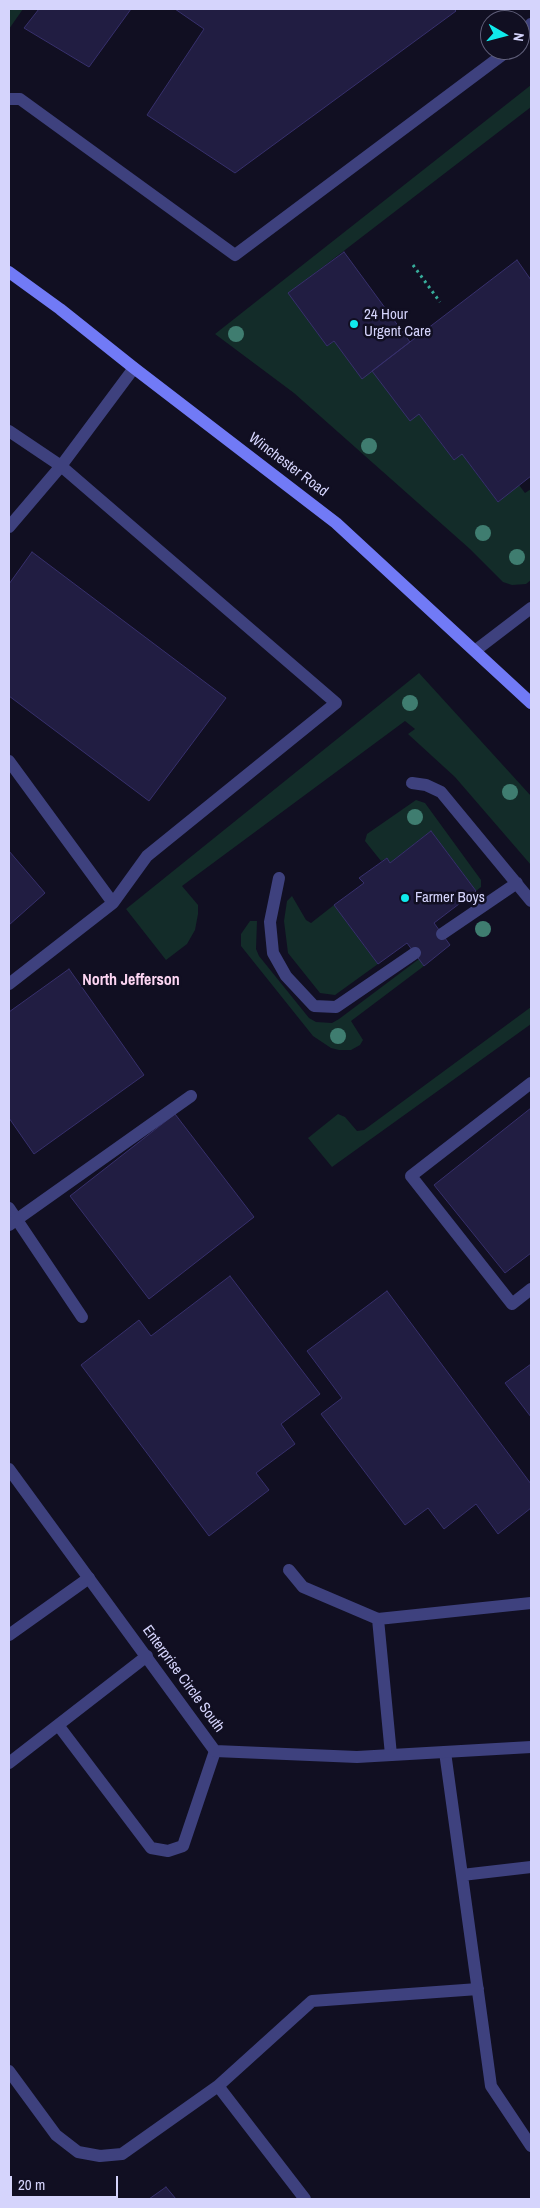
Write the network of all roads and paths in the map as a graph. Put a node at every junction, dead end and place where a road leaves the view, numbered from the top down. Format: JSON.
{"nodes":[{"id":1,"x":496,"y":60,"type":"edge"},
{"id":2,"x":9,"y":99,"type":"edge"},
{"id":3,"x":413,"y":265,"type":"dead end"},
{"id":4,"x":9,"y":272,"type":"edge"},
{"id":5,"x":440,"y":302,"type":"dead end"},
{"id":6,"x":134,"y":368,"type":"junction"},
{"id":7,"x":9,"y":431,"type":"edge"},
{"id":8,"x":61,"y":466,"type":"junction"},
{"id":9,"x":9,"y":527,"type":"edge"},
{"id":10,"x":531,"y":608,"type":"edge"},
{"id":11,"x":476,"y":650,"type":"junction"},
{"id":12,"x":531,"y":703,"type":"edge"},
{"id":13,"x":9,"y":761,"type":"edge"},
{"id":14,"x":412,"y":783,"type":"dead end"},
{"id":15,"x":279,"y":878,"type":"dead end"},
{"id":16,"x":517,"y":883,"type":"junction"},
{"id":17,"x":531,"y":901,"type":"edge"},
{"id":18,"x":113,"y":903,"type":"junction"},
{"id":19,"x":442,"y":934,"type":"dead end"},
{"id":20,"x":414,"y":953,"type":"dead end"},
{"id":21,"x":9,"y":984,"type":"edge"},
{"id":22,"x":531,"y":1083,"type":"edge"},
{"id":23,"x":190,"y":1096,"type":"dead end"},
{"id":24,"x":9,"y":1208,"type":"edge"},
{"id":25,"x":13,"y":1223,"type":"edge"},
{"id":26,"x":531,"y":1289,"type":"edge"},
{"id":27,"x":82,"y":1317,"type":"dead end"},
{"id":28,"x":9,"y":1469,"type":"edge"},
{"id":29,"x":290,"y":1570,"type":"dead end"},
{"id":30,"x":89,"y":1578,"type":"junction"},
{"id":31,"x":531,"y":1603,"type":"edge"},
{"id":32,"x":378,"y":1619,"type":"junction"},
{"id":33,"x":9,"y":1635,"type":"edge"},
{"id":34,"x":146,"y":1656,"type":"junction"},
{"id":35,"x":58,"y":1725,"type":"junction"},
{"id":36,"x":531,"y":1747,"type":"edge"},
{"id":37,"x":216,"y":1750,"type":"junction"},
{"id":38,"x":445,"y":1752,"type":"junction"},
{"id":39,"x":391,"y":1755,"type":"junction"},
{"id":40,"x":9,"y":1763,"type":"edge"},
{"id":41,"x":531,"y":1867,"type":"edge"},
{"id":42,"x":462,"y":1875,"type":"junction"},
{"id":43,"x":478,"y":1989,"type":"junction"},
{"id":44,"x":9,"y":2071,"type":"edge"},
{"id":45,"x":218,"y":2086,"type":"junction"},
{"id":46,"x":531,"y":2146,"type":"edge"},
{"id":47,"x":305,"y":2199,"type":"edge"}],
"edges":[{"from":1,"to":2,"type":"street"},
{"from":3,"to":5,"type":"path"},
{"from":4,"to":6,"type":"main road","name":"Winchester Road"},
{"from":6,"to":8,"type":"street"},
{"from":6,"to":11,"type":"main road","name":"Winchester Road"},
{"from":7,"to":8,"type":"street"},
{"from":8,"to":9,"type":"street"},
{"from":8,"to":18,"type":"street"},
{"from":10,"to":11,"type":"street"},
{"from":11,"to":12,"type":"main road","name":"Winchester Road"},
{"from":13,"to":18,"type":"street"},
{"from":14,"to":16,"type":"street"},
{"from":15,"to":20,"type":"street"},
{"from":16,"to":17,"type":"street"},
{"from":16,"to":19,"type":"street"},
{"from":18,"to":21,"type":"street"},
{"from":22,"to":26,"type":"street"},
{"from":23,"to":25,"type":"street"},
{"from":24,"to":25,"type":"street"},
{"from":25,"to":27,"type":"street"},
{"from":28,"to":30,"type":"street","name":"Enterprise Circle South"},
{"from":29,"to":32,"type":"street"},
{"from":30,"to":33,"type":"street"},
{"from":30,"to":34,"type":"street","name":"Enterprise Circle South"},
{"from":31,"to":32,"type":"street"},
{"from":32,"to":39,"type":"street"},
{"from":34,"to":35,"type":"street"},
{"from":34,"to":37,"type":"street","name":"Enterprise Circle South"},
{"from":35,"to":37,"type":"street"},
{"from":35,"to":40,"type":"street"},
{"from":36,"to":38,"type":"street","name":"Enterprise Circle South"},
{"from":37,"to":39,"type":"street","name":"Enterprise Circle South"},
{"from":38,"to":39,"type":"street","name":"Enterprise Circle South"},
{"from":38,"to":42,"type":"street"},
{"from":41,"to":42,"type":"street"},
{"from":42,"to":43,"type":"street"},
{"from":43,"to":45,"type":"street"},
{"from":43,"to":46,"type":"street"},
{"from":44,"to":45,"type":"street"},
{"from":45,"to":47,"type":"street"}]}
